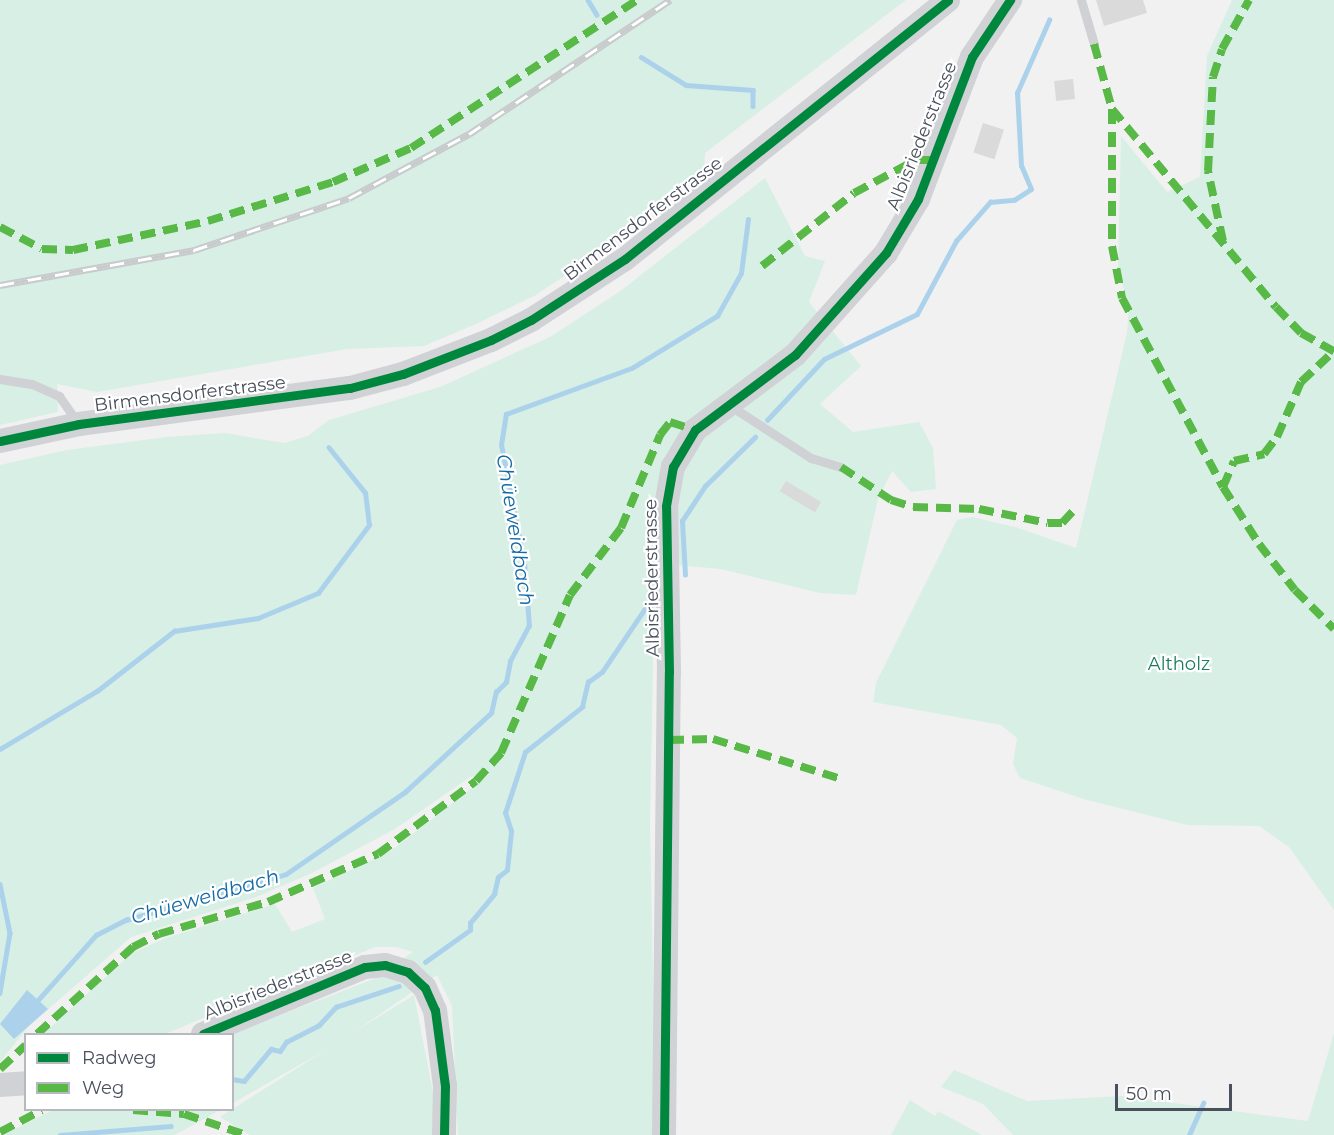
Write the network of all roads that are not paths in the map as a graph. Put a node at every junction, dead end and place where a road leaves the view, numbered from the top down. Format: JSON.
{"nodes":[{"id":1,"x":948,"y":0,"type":"edge"},
{"id":2,"x":1011,"y":0,"type":"edge"},
{"id":3,"x":1081,"y":0,"type":"edge"},
{"id":4,"x":1094,"y":44,"type":"dead end"},
{"id":5,"x":0,"y":380,"type":"edge"},
{"id":6,"x":727,"y":404,"type":"junction"},
{"id":7,"x":79,"y":424,"type":"junction"},
{"id":8,"x":0,"y":441,"type":"edge"},
{"id":9,"x":841,"y":467,"type":"dead end"},
{"id":10,"x":208,"y":1033,"type":"edge"},
{"id":11,"x":24,"y":1083,"type":"edge"},
{"id":12,"x":0,"y":1085,"type":"edge"},
{"id":13,"x":444,"y":1135,"type":"edge"},
{"id":14,"x":664,"y":1135,"type":"edge"}],
"edges":[{"from":1,"to":7,"type":"main road","name":"Birmensdorferstrasse"},
{"from":2,"to":6,"type":"main road","name":"Albisriederstrasse"},
{"from":3,"to":4,"type":"lane"},
{"from":5,"to":7,"type":"lane"},
{"from":6,"to":9,"type":"lane"},
{"from":6,"to":14,"type":"main road","name":"Albisriederstrasse"},
{"from":7,"to":8,"type":"main road","name":"Birmensdorferstrasse"},
{"from":10,"to":13,"type":"main road","name":"Albisriederstrasse"},
{"from":11,"to":12,"type":"main road"}]}
